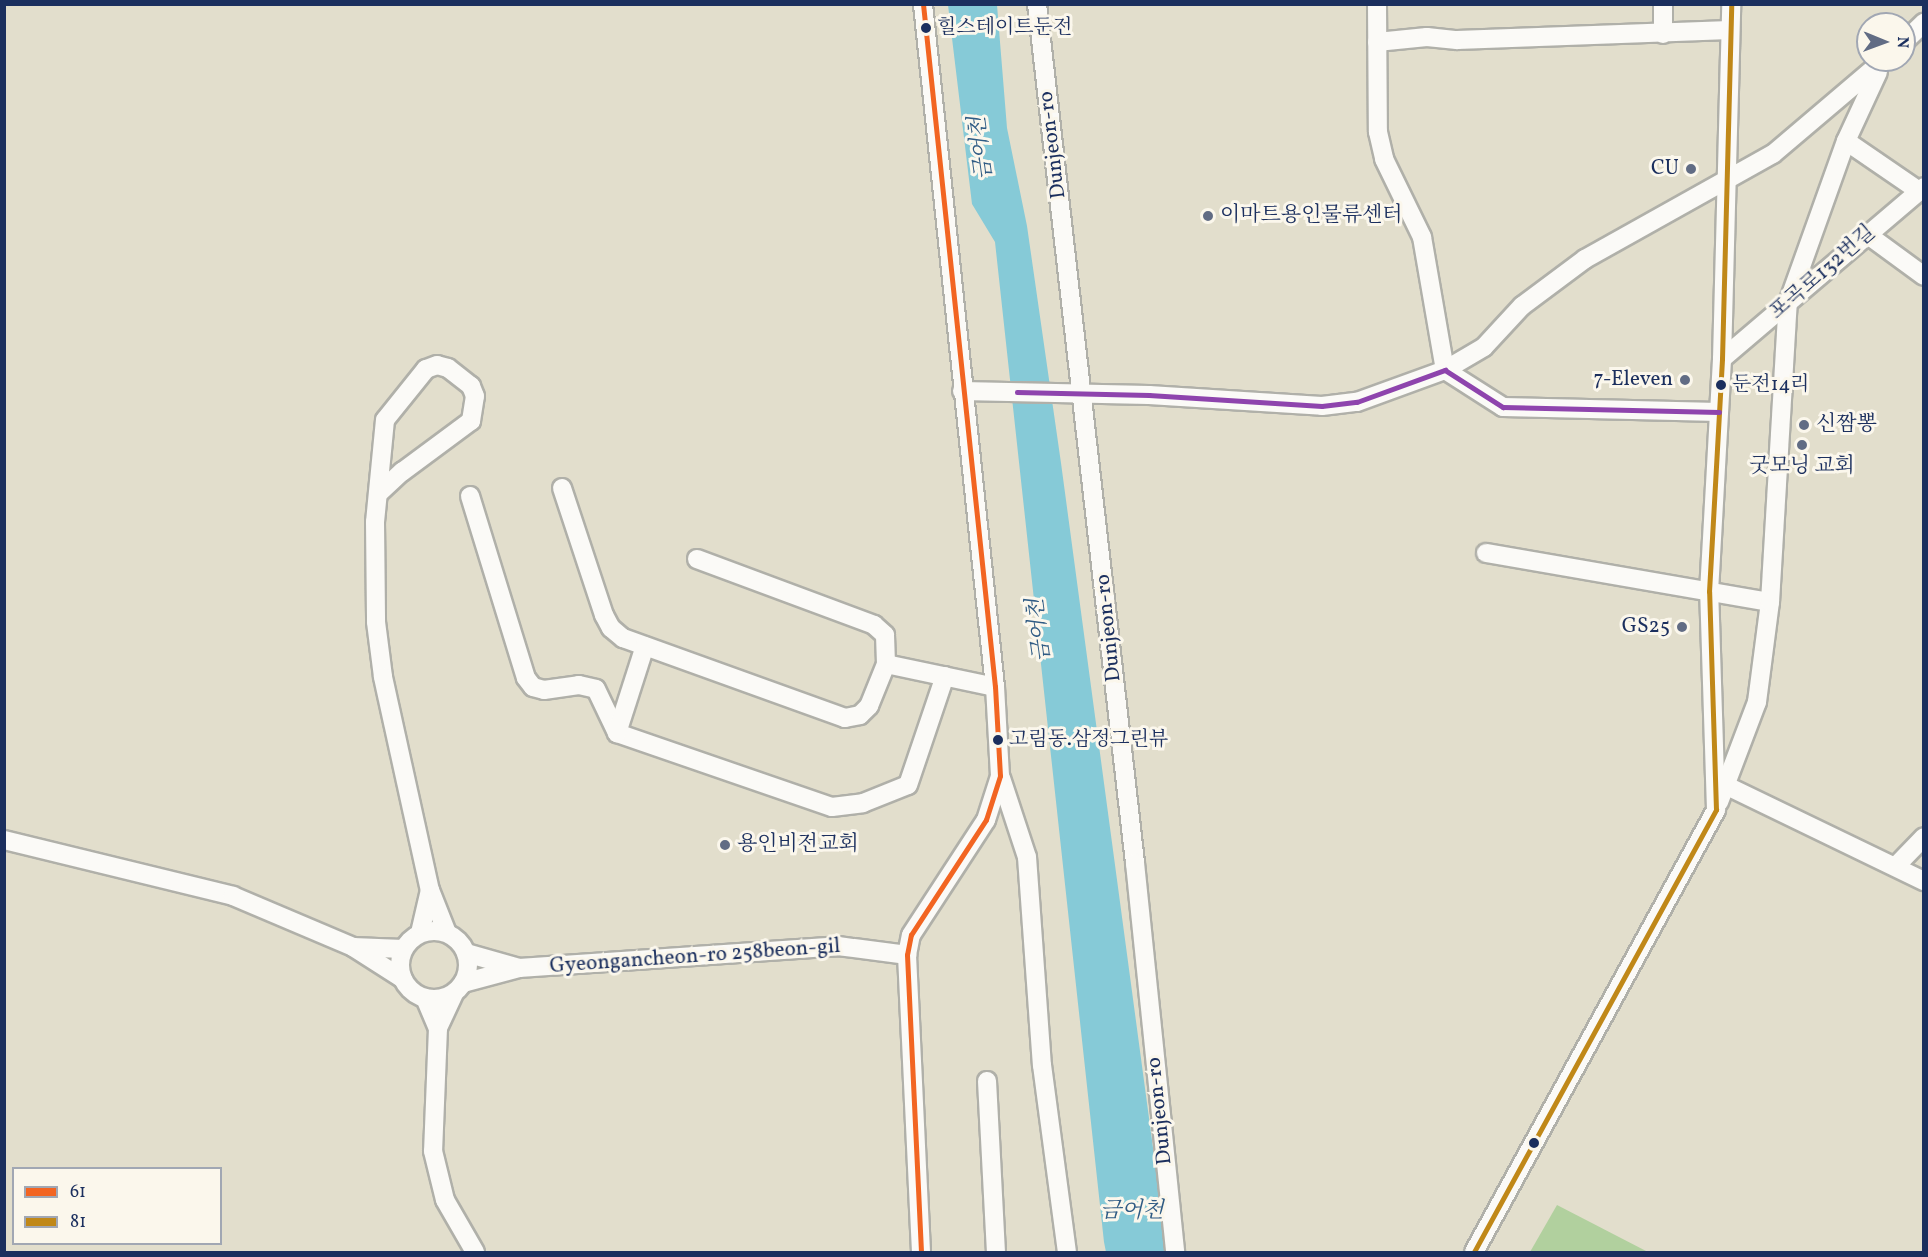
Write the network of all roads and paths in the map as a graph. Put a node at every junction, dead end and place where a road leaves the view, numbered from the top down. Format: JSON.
{"nodes":[{"id":1,"x":923,"y":4,"type":"edge"},
{"id":2,"x":1037,"y":4,"type":"edge"},
{"id":3,"x":1377,"y":4,"type":"edge"},
{"id":4,"x":1663,"y":4,"type":"edge"},
{"id":5,"x":1731,"y":4,"type":"edge"},
{"id":6,"x":1730,"y":30,"type":"junction"},
{"id":7,"x":1663,"y":34,"type":"junction"},
{"id":8,"x":1377,"y":42,"type":"junction"},
{"id":9,"x":1870,"y":72,"type":"edge"},
{"id":10,"x":1877,"y":72,"type":"edge"},
{"id":11,"x":1846,"y":141,"type":"junction"},
{"id":12,"x":1723,"y":183,"type":"junction"},
{"id":13,"x":1921,"y":189,"type":"edge"},
{"id":14,"x":1868,"y":234,"type":"junction"},
{"id":15,"x":1923,"y":276,"type":"edge"},
{"id":16,"x":1788,"y":303,"type":"junction"},
{"id":17,"x":1722,"y":359,"type":"junction"},
{"id":18,"x":1445,"y":370,"type":"junction"},
{"id":19,"x":971,"y":391,"type":"junction"},
{"id":20,"x":1074,"y":394,"type":"junction"},
{"id":21,"x":1719,"y":412,"type":"junction"},
{"id":22,"x":561,"y":488,"type":"dead end"},
{"id":23,"x":378,"y":494,"type":"junction"},
{"id":24,"x":470,"y":496,"type":"dead end"},
{"id":25,"x":1486,"y":553,"type":"dead end"},
{"id":26,"x":697,"y":559,"type":"dead end"},
{"id":27,"x":1709,"y":592,"type":"junction"},
{"id":28,"x":1770,"y":602,"type":"junction"},
{"id":29,"x":645,"y":646,"type":"junction"},
{"id":30,"x":886,"y":664,"type":"junction"},
{"id":31,"x":945,"y":676,"type":"junction"},
{"id":32,"x":994,"y":687,"type":"junction"},
{"id":33,"x":617,"y":733,"type":"junction"},
{"id":34,"x":1000,"y":776,"type":"junction"},
{"id":35,"x":1725,"y":785,"type":"junction"},
{"id":36,"x":1716,"y":810,"type":"junction"},
{"id":37,"x":1923,"y":837,"type":"edge"},
{"id":38,"x":4,"y":840,"type":"edge"},
{"id":39,"x":1896,"y":866,"type":"junction"},
{"id":40,"x":1923,"y":881,"type":"edge"},
{"id":41,"x":430,"y":890,"type":"junction"},
{"id":42,"x":420,"y":933,"type":"junction"},
{"id":43,"x":447,"y":933,"type":"junction"},
{"id":44,"x":353,"y":947,"type":"junction"},
{"id":45,"x":403,"y":949,"type":"junction"},
{"id":46,"x":466,"y":953,"type":"junction"},
{"id":47,"x":907,"y":955,"type":"junction"},
{"id":48,"x":519,"y":968,"type":"junction"},
{"id":49,"x":403,"y":979,"type":"junction"},
{"id":50,"x":458,"y":988,"type":"junction"},
{"id":51,"x":425,"y":998,"type":"junction"},
{"id":52,"x":438,"y":1028,"type":"junction"},
{"id":53,"x":987,"y":1081,"type":"dead end"},
{"id":54,"x":476,"y":1252,"type":"edge"},
{"id":55,"x":921,"y":1252,"type":"edge"},
{"id":56,"x":996,"y":1252,"type":"edge"},
{"id":57,"x":1067,"y":1252,"type":"edge"},
{"id":58,"x":1175,"y":1252,"type":"edge"},
{"id":59,"x":1474,"y":1252,"type":"edge"}],
"edges":[{"from":1,"to":19,"type":"street"},
{"from":2,"to":20,"type":"street","name":"Dunjeon-ro"},
{"from":3,"to":8,"type":"street"},
{"from":4,"to":7,"type":"street"},
{"from":5,"to":6,"type":"street"},
{"from":6,"to":7,"type":"street"},
{"from":6,"to":12,"type":"street"},
{"from":7,"to":8,"type":"street"},
{"from":8,"to":18,"type":"street"},
{"from":9,"to":12,"type":"street"},
{"from":10,"to":11,"type":"street"},
{"from":11,"to":13,"type":"street"},
{"from":11,"to":16,"type":"street"},
{"from":12,"to":17,"type":"street"},
{"from":12,"to":18,"type":"street"},
{"from":13,"to":14,"type":"street","name":"포곡로132번길"},
{"from":14,"to":15,"type":"street"},
{"from":14,"to":16,"type":"street","name":"포곡로132번길"},
{"from":16,"to":17,"type":"street","name":"포곡로132번길"},
{"from":16,"to":28,"type":"street"},
{"from":17,"to":21,"type":"street"},
{"from":18,"to":20,"type":"street"},
{"from":18,"to":21,"type":"street"},
{"from":19,"to":20,"type":"street"},
{"from":19,"to":32,"type":"street"},
{"from":20,"to":58,"type":"street","name":"Dunjeon-ro"},
{"from":21,"to":27,"type":"street"},
{"from":22,"to":29,"type":"street"},
{"from":23,"to":23,"type":"street"},
{"from":23,"to":41,"type":"street"},
{"from":24,"to":33,"type":"street"},
{"from":25,"to":27,"type":"street"},
{"from":26,"to":30,"type":"street"},
{"from":27,"to":28,"type":"street"},
{"from":27,"to":36,"type":"street"},
{"from":28,"to":35,"type":"street"},
{"from":29,"to":30,"type":"street"},
{"from":29,"to":33,"type":"street"},
{"from":30,"to":31,"type":"street"},
{"from":31,"to":32,"type":"street"},
{"from":31,"to":33,"type":"street"},
{"from":32,"to":34,"type":"street"},
{"from":34,"to":47,"type":"street"},
{"from":34,"to":57,"type":"street"},
{"from":35,"to":36,"type":"street"},
{"from":35,"to":39,"type":"street"},
{"from":36,"to":59,"type":"street"},
{"from":37,"to":39,"type":"street"},
{"from":38,"to":44,"type":"street"},
{"from":39,"to":40,"type":"street"},
{"from":41,"to":42,"type":"street"},
{"from":41,"to":43,"type":"street"},
{"from":42,"to":43,"type":"street"},
{"from":42,"to":45,"type":"street"},
{"from":43,"to":46,"type":"street"},
{"from":44,"to":45,"type":"street"},
{"from":44,"to":49,"type":"street"},
{"from":45,"to":49,"type":"street"},
{"from":46,"to":48,"type":"street"},
{"from":46,"to":50,"type":"street"},
{"from":47,"to":48,"type":"street","name":"Gyeongancheon-ro 258beon-gil"},
{"from":47,"to":55,"type":"street"},
{"from":48,"to":50,"type":"street"},
{"from":49,"to":51,"type":"street"},
{"from":50,"to":51,"type":"street"},
{"from":50,"to":52,"type":"street"},
{"from":51,"to":52,"type":"street"},
{"from":52,"to":54,"type":"street"},
{"from":53,"to":56,"type":"street"}]}
